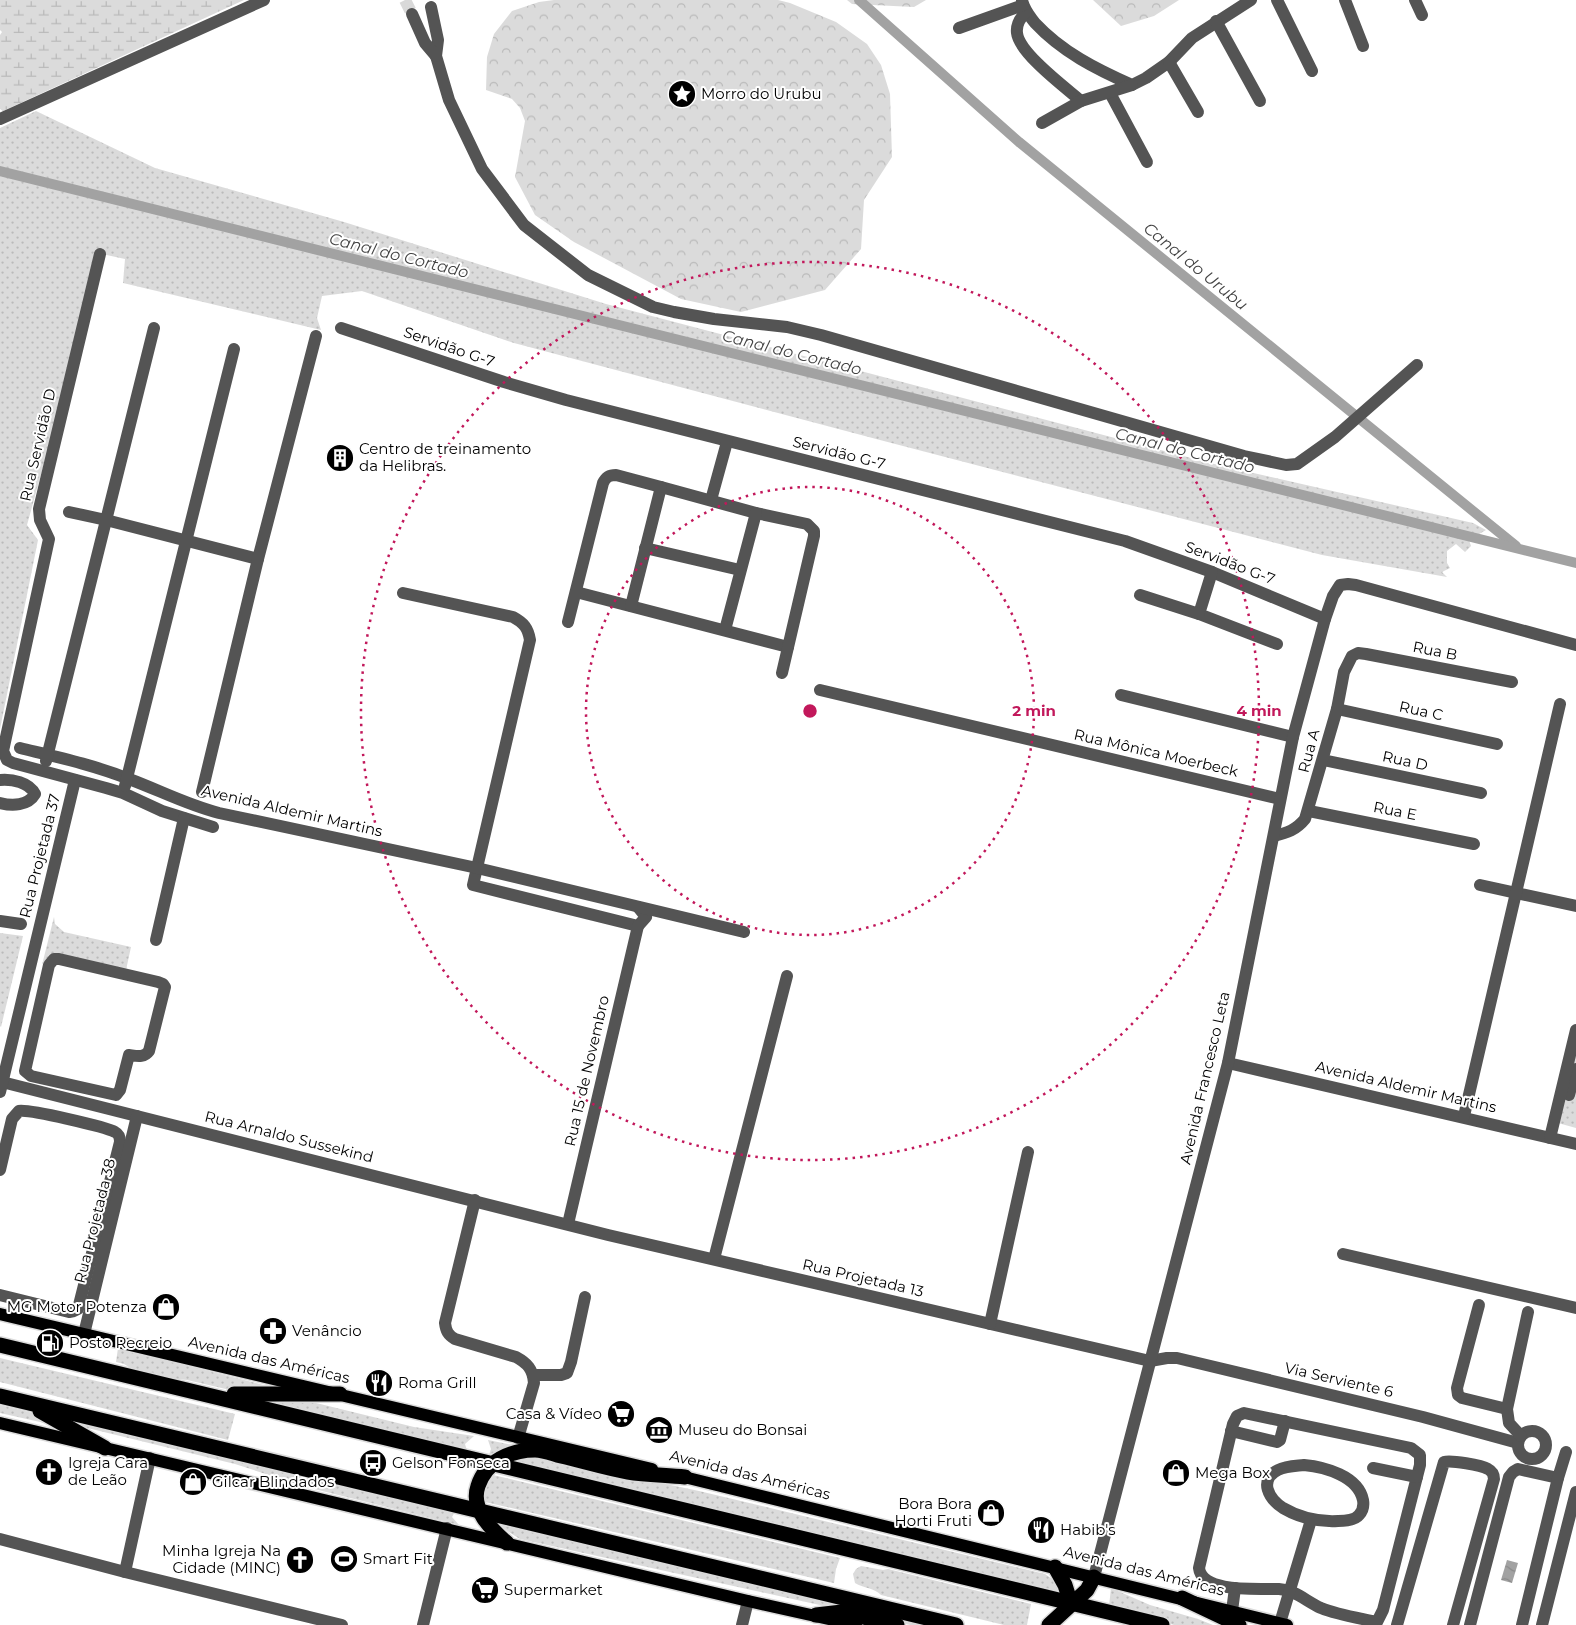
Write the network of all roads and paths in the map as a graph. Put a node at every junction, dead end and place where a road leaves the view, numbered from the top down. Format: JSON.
{"nodes":[{"id":1,"x":264,"y":0,"type":"edge"},
{"id":2,"x":1251,"y":0,"type":"edge"},
{"id":3,"x":1277,"y":0,"type":"edge"},
{"id":4,"x":1345,"y":0,"type":"edge"},
{"id":5,"x":1415,"y":0,"type":"edge"},
{"id":6,"x":1024,"y":6,"type":"edge"},
{"id":7,"x":431,"y":7,"type":"dead end"},
{"id":8,"x":412,"y":14,"type":"tunnel mouth"},
{"id":9,"x":1422,"y":15,"type":"dead end"},
{"id":10,"x":1216,"y":21,"type":"junction"},
{"id":11,"x":959,"y":28,"type":"dead end"},
{"id":12,"x":1363,"y":46,"type":"dead end"},
{"id":13,"x":436,"y":56,"type":"junction"},
{"id":14,"x":1169,"y":62,"type":"junction"},
{"id":15,"x":1312,"y":71,"type":"dead end"},
{"id":16,"x":1132,"y":85,"type":"junction"},
{"id":17,"x":1110,"y":93,"type":"junction"},
{"id":18,"x":1081,"y":101,"type":"junction"},
{"id":19,"x":1260,"y":101,"type":"dead end"},
{"id":20,"x":1198,"y":112,"type":"dead end"},
{"id":21,"x":0,"y":119,"type":"edge"},
{"id":22,"x":1042,"y":122,"type":"dead end"},
{"id":23,"x":1147,"y":162,"type":"dead end"},
{"id":24,"x":100,"y":254,"type":"dead end"},
{"id":25,"x":154,"y":328,"type":"dead end"},
{"id":26,"x":341,"y":328,"type":"dead end"},
{"id":27,"x":316,"y":336,"type":"dead end"},
{"id":28,"x":234,"y":348,"type":"dead end"},
{"id":29,"x":1417,"y":365,"type":"dead end"},
{"id":30,"x":727,"y":442,"type":"junction"},
{"id":31,"x":661,"y":487,"type":"junction"},
{"id":32,"x":711,"y":500,"type":"junction"},
{"id":33,"x":69,"y":512,"type":"dead end"},
{"id":34,"x":756,"y":512,"type":"junction"},
{"id":35,"x":106,"y":520,"type":"junction"},
{"id":36,"x":187,"y":541,"type":"junction"},
{"id":37,"x":645,"y":548,"type":"junction"},
{"id":38,"x":258,"y":559,"type":"junction"},
{"id":39,"x":740,"y":570,"type":"junction"},
{"id":40,"x":1212,"y":572,"type":"junction"},
{"id":41,"x":576,"y":592,"type":"junction"},
{"id":42,"x":403,"y":593,"type":"dead end"},
{"id":43,"x":1140,"y":595,"type":"dead end"},
{"id":44,"x":631,"y":606,"type":"junction"},
{"id":45,"x":1199,"y":614,"type":"junction"},
{"id":46,"x":1325,"y":619,"type":"junction"},
{"id":47,"x":568,"y":622,"type":"dead end"},
{"id":48,"x":725,"y":630,"type":"junction"},
{"id":49,"x":1277,"y":644,"type":"dead end"},
{"id":50,"x":1576,"y":644,"type":"edge"},
{"id":51,"x":788,"y":646,"type":"junction"},
{"id":52,"x":1352,"y":656,"type":"joint"},
{"id":53,"x":782,"y":673,"type":"dead end"},
{"id":54,"x":1512,"y":682,"type":"dead end"},
{"id":55,"x":820,"y":690,"type":"dead end"},
{"id":56,"x":1121,"y":695,"type":"dead end"},
{"id":57,"x":1560,"y":704,"type":"dead end"},
{"id":58,"x":1337,"y":709,"type":"junction"},
{"id":59,"x":1294,"y":737,"type":"junction"},
{"id":60,"x":1498,"y":744,"type":"dead end"},
{"id":61,"x":20,"y":748,"type":"dead end"},
{"id":62,"x":48,"y":755,"type":"junction"},
{"id":63,"x":1323,"y":760,"type":"junction"},
{"id":64,"x":44,"y":771,"type":"junction"},
{"id":65,"x":128,"y":778,"type":"junction"},
{"id":66,"x":0,"y":780,"type":"edge"},
{"id":67,"x":75,"y":780,"type":"junction"},
{"id":68,"x":202,"y":792,"type":"dead end"},
{"id":69,"x":123,"y":793,"type":"junction"},
{"id":70,"x":1481,"y":793,"type":"dead end"},
{"id":71,"x":1280,"y":799,"type":"junction"},
{"id":72,"x":0,"y":803,"type":"edge"},
{"id":73,"x":1309,"y":811,"type":"junction"},
{"id":74,"x":184,"y":818,"type":"junction"},
{"id":75,"x":213,"y":827,"type":"dead end"},
{"id":76,"x":1274,"y":836,"type":"junction"},
{"id":77,"x":1474,"y":844,"type":"dead end"},
{"id":78,"x":477,"y":868,"type":"junction"},
{"id":79,"x":1480,"y":885,"type":"dead end"},
{"id":80,"x":1516,"y":893,"type":"junction"},
{"id":81,"x":1576,"y":906,"type":"edge"},
{"id":82,"x":638,"y":907,"type":"junction"},
{"id":83,"x":0,"y":921,"type":"edge"},
{"id":84,"x":21,"y":924,"type":"dead end"},
{"id":85,"x":638,"y":926,"type":"junction"},
{"id":86,"x":744,"y":932,"type":"dead end"},
{"id":87,"x":156,"y":940,"type":"dead end"},
{"id":88,"x":787,"y":976,"type":"dead end"},
{"id":89,"x":1576,"y":1030,"type":"edge"},
{"id":90,"x":1228,"y":1063,"type":"junction"},
{"id":91,"x":1576,"y":1069,"type":"edge"},
{"id":92,"x":1,"y":1087,"type":"edge"},
{"id":93,"x":104,"y":1093,"type":"junction"},
{"id":94,"x":60,"y":1097,"type":"junction"},
{"id":95,"x":101,"y":1107,"type":"junction"},
{"id":96,"x":137,"y":1116,"type":"junction"},
{"id":97,"x":1464,"y":1116,"type":"junction"},
{"id":98,"x":55,"y":1117,"type":"junction"},
{"id":99,"x":1562,"y":1124,"type":"dead end"},
{"id":100,"x":1550,"y":1138,"type":"junction"},
{"id":101,"x":1576,"y":1144,"type":"edge"},
{"id":102,"x":1028,"y":1152,"type":"dead end"},
{"id":103,"x":0,"y":1170,"type":"edge"},
{"id":104,"x":475,"y":1200,"type":"junction"},
{"id":105,"x":568,"y":1224,"type":"junction"},
{"id":106,"x":1343,"y":1254,"type":"dead end"},
{"id":107,"x":714,"y":1259,"type":"junction"},
{"id":108,"x":0,"y":1295,"type":"edge"},
{"id":109,"x":585,"y":1297,"type":"dead end"},
{"id":110,"x":1479,"y":1305,"type":"dead end"},
{"id":111,"x":1576,"y":1308,"type":"edge"},
{"id":112,"x":1528,"y":1312,"type":"dead end"},
{"id":113,"x":0,"y":1314,"type":"edge"},
{"id":114,"x":990,"y":1324,"type":"junction"},
{"id":115,"x":84,"y":1334,"type":"junction"},
{"id":116,"x":0,"y":1345,"type":"edge"},
{"id":117,"x":1150,"y":1361,"type":"junction"},
{"id":118,"x":533,"y":1375,"type":"junction"},
{"id":119,"x":210,"y":1394,"type":"junction"},
{"id":120,"x":340,"y":1394,"type":"junction"},
{"id":121,"x":0,"y":1396,"type":"edge"},
{"id":122,"x":25,"y":1402,"type":"junction"},
{"id":123,"x":1507,"y":1409,"type":"junction"},
{"id":124,"x":1285,"y":1420,"type":"junction"},
{"id":125,"x":0,"y":1423,"type":"edge"},
{"id":126,"x":1232,"y":1431,"type":"junction"},
{"id":127,"x":518,"y":1438,"type":"junction"},
{"id":128,"x":1520,"y":1439,"type":"junction"},
{"id":129,"x":105,"y":1448,"type":"junction"},
{"id":130,"x":1545,"y":1449,"type":"junction"},
{"id":131,"x":1571,"y":1454,"type":"edge"},
{"id":132,"x":150,"y":1458,"type":"junction"},
{"id":133,"x":493,"y":1464,"type":"junction"},
{"id":134,"x":1373,"y":1468,"type":"dead end"},
{"id":135,"x":684,"y":1477,"type":"junction"},
{"id":136,"x":1417,"y":1477,"type":"junction"},
{"id":137,"x":1558,"y":1478,"type":"junction"},
{"id":138,"x":1576,"y":1492,"type":"edge"},
{"id":139,"x":480,"y":1511,"type":"junction"},
{"id":140,"x":1311,"y":1520,"type":"junction"},
{"id":141,"x":447,"y":1528,"type":"junction"},
{"id":142,"x":0,"y":1539,"type":"edge"},
{"id":143,"x":507,"y":1543,"type":"junction"},
{"id":144,"x":1055,"y":1567,"type":"junction"},
{"id":145,"x":125,"y":1572,"type":"junction"},
{"id":146,"x":1094,"y":1577,"type":"junction"},
{"id":147,"x":1235,"y":1588,"type":"junction"},
{"id":148,"x":1289,"y":1590,"type":"junction"},
{"id":149,"x":1182,"y":1598,"type":"junction"},
{"id":150,"x":748,"y":1601,"type":"junction"},
{"id":151,"x":1071,"y":1604,"type":"junction"},
{"id":152,"x":1232,"y":1611,"type":"junction"},
{"id":153,"x":816,"y":1615,"type":"junction"},
{"id":154,"x":1376,"y":1623,"type":"edge"},
{"id":155,"x":1283,"y":1624,"type":"edge"},
{"id":156,"x":342,"y":1625,"type":"edge"},
{"id":157,"x":424,"y":1625,"type":"edge"},
{"id":158,"x":742,"y":1625,"type":"edge"},
{"id":159,"x":856,"y":1625,"type":"edge"},
{"id":160,"x":897,"y":1625,"type":"edge"},
{"id":161,"x":956,"y":1625,"type":"edge"},
{"id":162,"x":1049,"y":1625,"type":"edge"},
{"id":163,"x":1162,"y":1625,"type":"edge"},
{"id":164,"x":1239,"y":1625,"type":"edge"},
{"id":165,"x":1398,"y":1625,"type":"edge"},
{"id":166,"x":1453,"y":1625,"type":"edge"},
{"id":167,"x":1470,"y":1625,"type":"edge"},
{"id":168,"x":1522,"y":1625,"type":"edge"},
{"id":169,"x":1542,"y":1625,"type":"edge"}],
"edges":[{"from":1,"to":21,"type":"street"},
{"from":2,"to":10,"type":"street"},
{"from":3,"to":15,"type":"street"},
{"from":4,"to":12,"type":"street"},
{"from":5,"to":9,"type":"street"},
{"from":6,"to":11,"type":"street"},
{"from":6,"to":16,"type":"street"},
{"from":6,"to":18,"type":"street"},
{"from":7,"to":13,"type":"street"},
{"from":8,"to":13,"type":"street"},
{"from":10,"to":14,"type":"street"},
{"from":10,"to":19,"type":"street"},
{"from":13,"to":29,"type":"street"},
{"from":14,"to":16,"type":"street"},
{"from":14,"to":20,"type":"street"},
{"from":16,"to":17,"type":"street"},
{"from":17,"to":18,"type":"street"},
{"from":17,"to":23,"type":"street"},
{"from":18,"to":22,"type":"street"},
{"from":24,"to":64,"type":"street","name":"Rua Servidão D"},
{"from":25,"to":35,"type":"street"},
{"from":26,"to":30,"type":"street","name":"Servidão G-7"},
{"from":27,"to":38,"type":"street"},
{"from":28,"to":36,"type":"street"},
{"from":30,"to":32,"type":"street"},
{"from":30,"to":40,"type":"street","name":"Servidão G-7"},
{"from":31,"to":32,"type":"street"},
{"from":31,"to":37,"type":"street"},
{"from":31,"to":41,"type":"street"},
{"from":32,"to":34,"type":"street"},
{"from":33,"to":35,"type":"street"},
{"from":34,"to":39,"type":"street"},
{"from":34,"to":51,"type":"street"},
{"from":35,"to":36,"type":"street"},
{"from":35,"to":62,"type":"street"},
{"from":36,"to":38,"type":"street"},
{"from":36,"to":65,"type":"street"},
{"from":37,"to":39,"type":"street"},
{"from":37,"to":44,"type":"street"},
{"from":38,"to":68,"type":"street"},
{"from":39,"to":48,"type":"street"},
{"from":40,"to":45,"type":"street"},
{"from":40,"to":46,"type":"street","name":"Servidão G-7"},
{"from":41,"to":44,"type":"street"},
{"from":41,"to":47,"type":"street"},
{"from":42,"to":78,"type":"street"},
{"from":43,"to":45,"type":"street"},
{"from":44,"to":48,"type":"street"},
{"from":45,"to":49,"type":"street"},
{"from":46,"to":50,"type":"street","name":"Avenida Francesco Leta"},
{"from":46,"to":59,"type":"street","name":"Avenida Francesco Leta"},
{"from":48,"to":51,"type":"street"},
{"from":51,"to":53,"type":"street"},
{"from":52,"to":54,"type":"street","name":"Rua B"},
{"from":52,"to":58,"type":"street","name":"Rua A"},
{"from":55,"to":71,"type":"street","name":"Rua Mônica Moerbeck"},
{"from":56,"to":59,"type":"street"},
{"from":57,"to":80,"type":"street"},
{"from":58,"to":60,"type":"street","name":"Rua C"},
{"from":58,"to":63,"type":"street","name":"Rua A"},
{"from":59,"to":71,"type":"street","name":"Avenida Francesco Leta"},
{"from":61,"to":62,"type":"street","name":"Avenida Aldemir Martins"},
{"from":62,"to":64,"type":"street"},
{"from":62,"to":65,"type":"street","name":"Avenida Aldemir Martins"},
{"from":63,"to":70,"type":"street","name":"Rua D"},
{"from":63,"to":73,"type":"street","name":"Rua A"},
{"from":64,"to":67,"type":"street"},
{"from":65,"to":69,"type":"street"},
{"from":65,"to":78,"type":"street","name":"Avenida Aldemir Martins"},
{"from":66,"to":72,"type":"street"},
{"from":67,"to":69,"type":"street"},
{"from":67,"to":92,"type":"street","name":"Rua Projetada 37"},
{"from":69,"to":74,"type":"street"},
{"from":71,"to":76,"type":"street","name":"Avenida Francesco Leta"},
{"from":73,"to":76,"type":"street","name":"Rua A"},
{"from":73,"to":77,"type":"street","name":"Rua E"},
{"from":74,"to":75,"type":"street"},
{"from":74,"to":87,"type":"street"},
{"from":76,"to":90,"type":"street","name":"Avenida Francesco Leta"},
{"from":78,"to":82,"type":"street","name":"Avenida Aldemir Martins"},
{"from":78,"to":85,"type":"street"},
{"from":79,"to":80,"type":"street"},
{"from":80,"to":81,"type":"street"},
{"from":80,"to":97,"type":"street"},
{"from":82,"to":85,"type":"street"},
{"from":82,"to":86,"type":"street","name":"Avenida Aldemir Martins"},
{"from":83,"to":84,"type":"street"},
{"from":85,"to":105,"type":"street","name":"Rua 15 de Novembro"},
{"from":88,"to":107,"type":"street"},
{"from":89,"to":100,"type":"street"},
{"from":90,"to":97,"type":"street","name":"Avenida Aldemir Martins"},
{"from":90,"to":117,"type":"street","name":"Avenida Francesco Leta"},
{"from":91,"to":99,"type":"street"},
{"from":92,"to":94,"type":"street","name":"Rua Arnaldo Sussekind"},
{"from":93,"to":93,"type":"street"},
{"from":93,"to":95,"type":"street"},
{"from":94,"to":95,"type":"street","name":"Rua Arnaldo Sussekind"},
{"from":94,"to":98,"type":"street"},
{"from":95,"to":96,"type":"street","name":"Rua Arnaldo Sussekind"},
{"from":96,"to":104,"type":"street","name":"Rua Arnaldo Sussekind"},
{"from":96,"to":115,"type":"street","name":"Rua Projetada 38"},
{"from":97,"to":100,"type":"street","name":"Avenida Aldemir Martins"},
{"from":98,"to":103,"type":"street"},
{"from":98,"to":108,"type":"street"},
{"from":100,"to":101,"type":"street","name":"Avenida Aldemir Martins"},
{"from":102,"to":114,"type":"street"},
{"from":104,"to":105,"type":"street","name":"Rua Arnaldo Sussekind"},
{"from":104,"to":118,"type":"street"},
{"from":105,"to":107,"type":"street","name":"Rua Projetada 13"},
{"from":106,"to":111,"type":"street"},
{"from":107,"to":114,"type":"street","name":"Rua Projetada 13"},
{"from":109,"to":118,"type":"street"},
{"from":110,"to":123,"type":"street"},
{"from":112,"to":123,"type":"street"},
{"from":113,"to":115,"type":"main road","name":"Avenida das Américas"},
{"from":114,"to":117,"type":"street","name":"Rua Projetada 13"},
{"from":115,"to":120,"type":"main road","name":"Avenida das Américas"},
{"from":116,"to":119,"type":"highway"},
{"from":117,"to":128,"type":"street","name":"Via Serviente 6"},
{"from":117,"to":146,"type":"street","name":"Avenida Francesco Leta"},
{"from":118,"to":127,"type":"street"},
{"from":119,"to":120,"type":"highway"},
{"from":119,"to":133,"type":"highway"},
{"from":120,"to":127,"type":"main road","name":"Avenida das Américas"},
{"from":121,"to":122,"type":"highway"},
{"from":122,"to":129,"type":"highway"},
{"from":122,"to":139,"type":"highway"},
{"from":123,"to":128,"type":"street"},
{"from":124,"to":126,"type":"street"},
{"from":124,"to":126,"type":"street"},
{"from":124,"to":136,"type":"street"},
{"from":125,"to":129,"type":"main road"},
{"from":126,"to":147,"type":"street"},
{"from":127,"to":135,"type":"main road","name":"Avenida das Américas"},
{"from":128,"to":130,"type":"street"},
{"from":128,"to":130,"type":"street"},
{"from":129,"to":132,"type":"main road"},
{"from":130,"to":131,"type":"street"},
{"from":131,"to":137,"type":"street"},
{"from":132,"to":141,"type":"main road"},
{"from":132,"to":145,"type":"street"},
{"from":133,"to":135,"type":"highway"},
{"from":133,"to":139,"type":"highway"},
{"from":133,"to":151,"type":"highway"},
{"from":134,"to":136,"type":"street"},
{"from":135,"to":144,"type":"main road","name":"Avenida das Américas"},
{"from":136,"to":154,"type":"street"},
{"from":137,"to":167,"type":"street"},
{"from":137,"to":168,"type":"street"},
{"from":138,"to":169,"type":"street"},
{"from":139,"to":143,"type":"highway"},
{"from":139,"to":161,"type":"highway"},
{"from":140,"to":140,"type":"street"},
{"from":140,"to":148,"type":"street"},
{"from":141,"to":143,"type":"main road"},
{"from":141,"to":157,"type":"street"},
{"from":142,"to":145,"type":"street"},
{"from":143,"to":150,"type":"main road"},
{"from":144,"to":146,"type":"main road","name":"Avenida das Américas"},
{"from":144,"to":151,"type":"highway"},
{"from":145,"to":156,"type":"street"},
{"from":146,"to":149,"type":"main road","name":"Avenida das Américas"},
{"from":146,"to":151,"type":"highway"},
{"from":147,"to":148,"type":"street"},
{"from":147,"to":152,"type":"street"},
{"from":148,"to":154,"type":"street"},
{"from":148,"to":155,"type":"street"},
{"from":149,"to":152,"type":"main road","name":"Avenida das Américas"},
{"from":149,"to":164,"type":"highway"},
{"from":150,"to":153,"type":"main road"},
{"from":150,"to":158,"type":"street"},
{"from":151,"to":162,"type":"highway"},
{"from":151,"to":163,"type":"highway"},
{"from":152,"to":155,"type":"main road","name":"Avenida das Américas"},
{"from":153,"to":159,"type":"main road"},
{"from":153,"to":160,"type":"highway"},
{"from":165,"to":166,"type":"street"}]}
